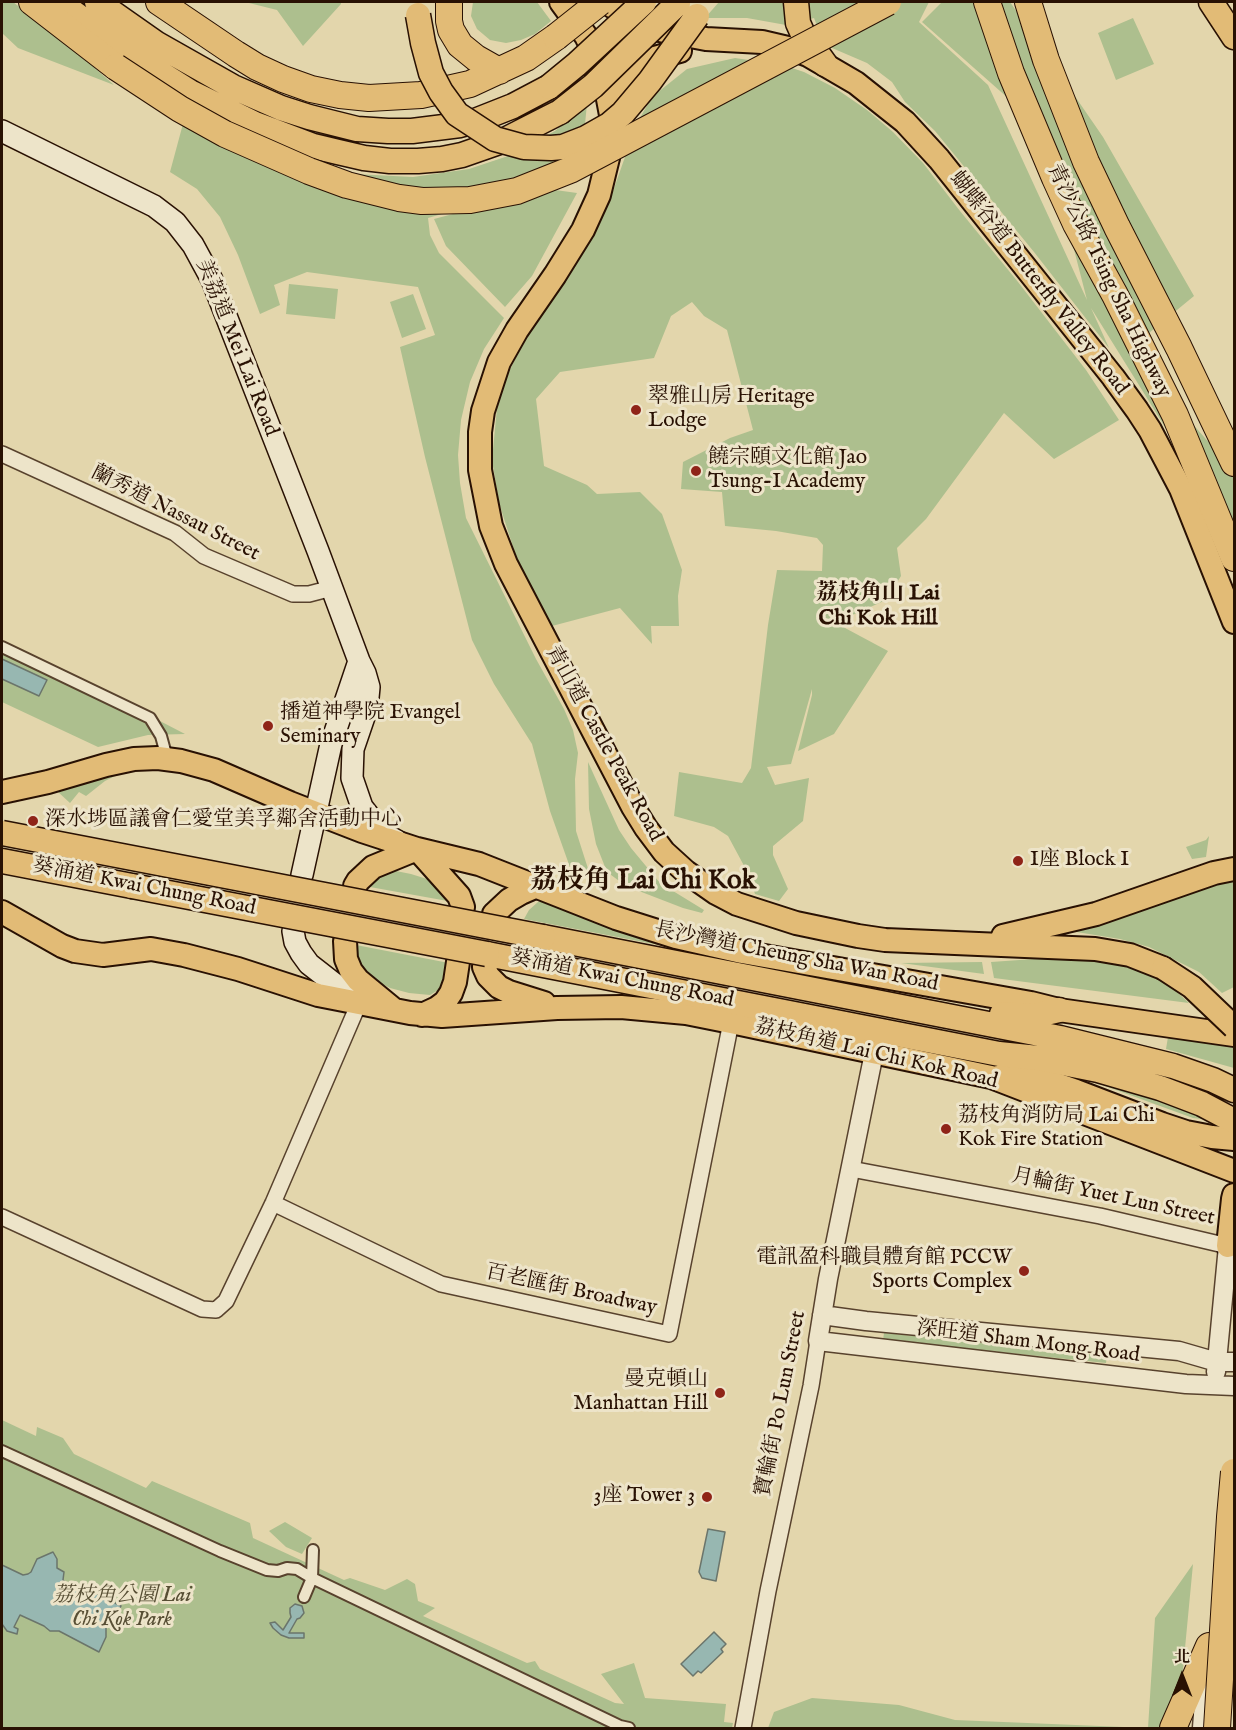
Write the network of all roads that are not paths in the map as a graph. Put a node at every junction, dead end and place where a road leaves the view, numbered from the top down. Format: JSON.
{"nodes":[{"id":1,"x":32,"y":2,"type":"edge"},
{"id":2,"x":59,"y":2,"type":"edge"},
{"id":3,"x":98,"y":2,"type":"edge"},
{"id":4,"x":159,"y":2,"type":"edge"},
{"id":5,"x":449,"y":2,"type":"edge"},
{"id":6,"x":561,"y":2,"type":"edge"},
{"id":7,"x":600,"y":2,"type":"edge"},
{"id":8,"x":606,"y":2,"type":"edge"},
{"id":9,"x":644,"y":2,"type":"edge"},
{"id":10,"x":888,"y":2,"type":"edge"},
{"id":11,"x":987,"y":2,"type":"edge"},
{"id":12,"x":1028,"y":2,"type":"edge"},
{"id":13,"x":1211,"y":2,"type":"edge"},
{"id":14,"x":690,"y":5,"type":"edge"},
{"id":15,"x":417,"y":8,"type":"edge"},
{"id":16,"x":797,"y":12,"type":"edge"},
{"id":17,"x":1234,"y":37,"type":"edge"},
{"id":18,"x":745,"y":41,"type":"junction"},
{"id":19,"x":825,"y":64,"type":"junction"},
{"id":20,"x":500,"y":70,"type":"junction"},
{"id":21,"x":611,"y":125,"type":"junction"},
{"id":22,"x":2,"y":131,"type":"edge"},
{"id":23,"x":2,"y":454,"type":"edge"},
{"id":24,"x":1234,"y":463,"type":"edge"},
{"id":25,"x":1234,"y":558,"type":"edge"},
{"id":26,"x":332,"y":588,"type":"junction"},
{"id":27,"x":1234,"y":622,"type":"edge"},
{"id":28,"x":2,"y":647,"type":"edge"},
{"id":29,"x":359,"y":661,"type":"junction"},
{"id":30,"x":167,"y":758,"type":"junction"},
{"id":31,"x":2,"y":792,"type":"edge"},
{"id":32,"x":316,"y":814,"type":"junction"},
{"id":33,"x":2,"y":833,"type":"edge"},
{"id":34,"x":410,"y":846,"type":"junction"},
{"id":35,"x":2,"y":861,"type":"edge"},
{"id":36,"x":1234,"y":869,"type":"edge"},
{"id":37,"x":302,"y":875,"type":"dead end"},
{"id":38,"x":356,"y":886,"type":"dead end"},
{"id":39,"x":537,"y":886,"type":"junction"},
{"id":40,"x":464,"y":908,"type":"dead end"},
{"id":41,"x":2,"y":912,"type":"edge"},
{"id":42,"x":494,"y":914,"type":"dead end"},
{"id":43,"x":293,"y":931,"type":"dead end"},
{"id":44,"x":345,"y":941,"type":"dead end"},
{"id":45,"x":964,"y":944,"type":"junction"},
{"id":46,"x":458,"y":962,"type":"dead end"},
{"id":47,"x":484,"y":967,"type":"dead end"},
{"id":48,"x":359,"y":1003,"type":"junction"},
{"id":49,"x":904,"y":1007,"type":"junction"},
{"id":50,"x":557,"y":1008,"type":"junction"},
{"id":51,"x":1234,"y":1009,"type":"edge"},
{"id":52,"x":1059,"y":1010,"type":"junction"},
{"id":53,"x":395,"y":1011,"type":"junction"},
{"id":54,"x":422,"y":1015,"type":"junction"},
{"id":55,"x":731,"y":1022,"type":"junction"},
{"id":56,"x":1234,"y":1027,"type":"edge"},
{"id":57,"x":1179,"y":1028,"type":"junction"},
{"id":58,"x":1234,"y":1035,"type":"edge"},
{"id":59,"x":874,"y":1053,"type":"junction"},
{"id":60,"x":999,"y":1054,"type":"junction"},
{"id":61,"x":1032,"y":1076,"type":"junction"},
{"id":62,"x":991,"y":1077,"type":"junction"},
{"id":63,"x":1234,"y":1090,"type":"edge"},
{"id":64,"x":1234,"y":1121,"type":"edge"},
{"id":65,"x":1234,"y":1138,"type":"edge"},
{"id":66,"x":851,"y":1169,"type":"junction"},
{"id":67,"x":1234,"y":1171,"type":"edge"},
{"id":68,"x":1234,"y":1195,"type":"edge"},
{"id":69,"x":273,"y":1203,"type":"junction"},
{"id":70,"x":2,"y":1217,"type":"edge"},
{"id":71,"x":1228,"y":1246,"type":"junction"},
{"id":72,"x":822,"y":1315,"type":"junction"},
{"id":73,"x":818,"y":1341,"type":"junction"},
{"id":74,"x":1226,"y":1362,"type":"edge"},
{"id":75,"x":1215,"y":1386,"type":"junction"},
{"id":76,"x":1234,"y":1386,"type":"edge"},
{"id":77,"x":2,"y":1451,"type":"edge"},
{"id":78,"x":1234,"y":1472,"type":"edge"},
{"id":79,"x":1234,"y":1549,"type":"edge"},
{"id":80,"x":313,"y":1550,"type":"dead end"},
{"id":81,"x":312,"y":1578,"type":"junction"},
{"id":82,"x":304,"y":1597,"type":"dead end"},
{"id":83,"x":1209,"y":1646,"type":"junction"},
{"id":84,"x":629,"y":1728,"type":"edge"},
{"id":85,"x":743,"y":1728,"type":"edge"},
{"id":86,"x":1173,"y":1728,"type":"edge"},
{"id":87,"x":1202,"y":1728,"type":"edge"},
{"id":88,"x":1217,"y":1728,"type":"edge"}],
"edges":[{"from":1,"to":10,"type":"highway","bridge":true},
{"from":2,"to":14,"type":"highway","bridge":true},
{"from":3,"to":9,"type":"highway","bridge":true},
{"from":4,"to":20,"type":"highway"},
{"from":5,"to":20,"type":"highway"},
{"from":6,"to":21,"type":"main road"},
{"from":7,"to":20,"type":"highway","bridge":true},
{"from":8,"to":18,"type":"main road"},
{"from":11,"to":25,"type":"highway","name":"青沙公路 Tsing Sha Highway"},
{"from":12,"to":24,"type":"highway","name":"青沙公路 Tsing Sha Highway"},
{"from":13,"to":17,"type":"highway"},
{"from":14,"to":15,"type":"highway","bridge":true},
{"from":16,"to":19,"type":"highway"},
{"from":18,"to":19,"type":"main road","name":"蝴蝶谷道 Butterfly Valley Road"},
{"from":18,"to":21,"type":"main road"},
{"from":19,"to":27,"type":"main road","name":"蝴蝶谷道 Butterfly Valley Road"},
{"from":21,"to":45,"type":"main road","name":"青山道 Castle Peak Road"},
{"from":22,"to":26,"type":"main road","name":"美荔道 Mei Lai Road"},
{"from":23,"to":26,"type":"street","name":"蘭秀道 Nassau Street"},
{"from":26,"to":29,"type":"main road","name":"美荔道 Mei Lai Road"},
{"from":28,"to":30,"type":"street"},
{"from":29,"to":32,"type":"main road"},
{"from":29,"to":34,"type":"main road","name":"美荔道 Mei Lai Road"},
{"from":30,"to":31,"type":"main road","name":"長沙灣道 Cheung Sha Wan Road"},
{"from":30,"to":32,"type":"main road","name":"長沙灣道 Cheung Sha Wan Road"},
{"from":32,"to":34,"type":"main road","name":"長沙灣道 Cheung Sha Wan Road"},
{"from":32,"to":37,"type":"main road"},
{"from":33,"to":49,"type":"highway","name":"葵涌道 Kwai Chung Road","bridge":true},
{"from":34,"to":38,"type":"main road"},
{"from":34,"to":39,"type":"main road","name":"長沙灣道 Cheung Sha Wan Road"},
{"from":34,"to":40,"type":"main road"},
{"from":35,"to":60,"type":"highway","name":"葵涌道 Kwai Chung Road","bridge":true},
{"from":36,"to":45,"type":"main road"},
{"from":39,"to":42,"type":"main road"},
{"from":39,"to":52,"type":"main road","name":"長沙灣道 Cheung Sha Wan Road"},
{"from":41,"to":48,"type":"main road","name":"荔枝角道 Lai Chi Kok Road"},
{"from":43,"to":48,"type":"main road"},
{"from":44,"to":53,"type":"main road"},
{"from":45,"to":56,"type":"main road","name":"青山道 Castle Peak Road","bridge":true},
{"from":46,"to":54,"type":"main road"},
{"from":47,"to":50,"type":"main road"},
{"from":48,"to":53,"type":"main road","name":"荔枝角道 Lai Chi Kok Road"},
{"from":48,"to":69,"type":"street"},
{"from":49,"to":52,"type":"highway"},
{"from":49,"to":63,"type":"highway","name":"葵涌道 Kwai Chung Road"},
{"from":50,"to":54,"type":"main road","name":"荔枝角道 Lai Chi Kok Road"},
{"from":50,"to":55,"type":"main road","name":"荔枝角道 Lai Chi Kok Road"},
{"from":51,"to":57,"type":"main road"},
{"from":52,"to":57,"type":"main road","name":"長沙灣道 Cheung Sha Wan Road"},
{"from":53,"to":54,"type":"main road","name":"荔枝角道 Lai Chi Kok Road"},
{"from":55,"to":59,"type":"main road","name":"荔枝角道 Lai Chi Kok Road"},
{"from":55,"to":69,"type":"street","name":"百老匯街 Broadway"},
{"from":57,"to":58,"type":"main road","name":"長沙灣道 Cheung Sha Wan Road"},
{"from":59,"to":62,"type":"main road","name":"荔枝角道 Lai Chi Kok Road"},
{"from":59,"to":66,"type":"street","name":"寶輪街 Po Lun Street"},
{"from":60,"to":61,"type":"highway"},
{"from":60,"to":64,"type":"highway","name":"葵涌道 Kwai Chung Road"},
{"from":61,"to":62,"type":"main road"},
{"from":61,"to":65,"type":"main road"},
{"from":62,"to":67,"type":"main road","name":"荔枝角道 Lai Chi Kok Road"},
{"from":66,"to":71,"type":"street","name":"月輪街 Yuet Lun Street"},
{"from":66,"to":72,"type":"street","name":"寶輪街 Po Lun Street"},
{"from":68,"to":71,"type":"main road"},
{"from":69,"to":70,"type":"street"},
{"from":71,"to":74,"type":"street","name":"月輪街 Yuet Lun Street"},
{"from":72,"to":73,"type":"street","name":"寶輪街 Po Lun Street"},
{"from":72,"to":74,"type":"street","name":"深旺道 Sham Mong Road"},
{"from":73,"to":75,"type":"street","name":"深旺道 Sham Mong Road"},
{"from":73,"to":85,"type":"street","name":"寶輪街 Po Lun Street"},
{"from":74,"to":75,"type":"street","name":"月輪街 Yuet Lun Street"},
{"from":75,"to":76,"type":"street","name":"深旺道 Sham Mong Road"},
{"from":77,"to":81,"type":"street"},
{"from":78,"to":88,"type":"highway","bridge":true},
{"from":79,"to":83,"type":"street"},
{"from":80,"to":81,"type":"street"},
{"from":81,"to":82,"type":"street"},
{"from":81,"to":84,"type":"street"},
{"from":83,"to":86,"type":"highway"},
{"from":83,"to":87,"type":"street"}]}
